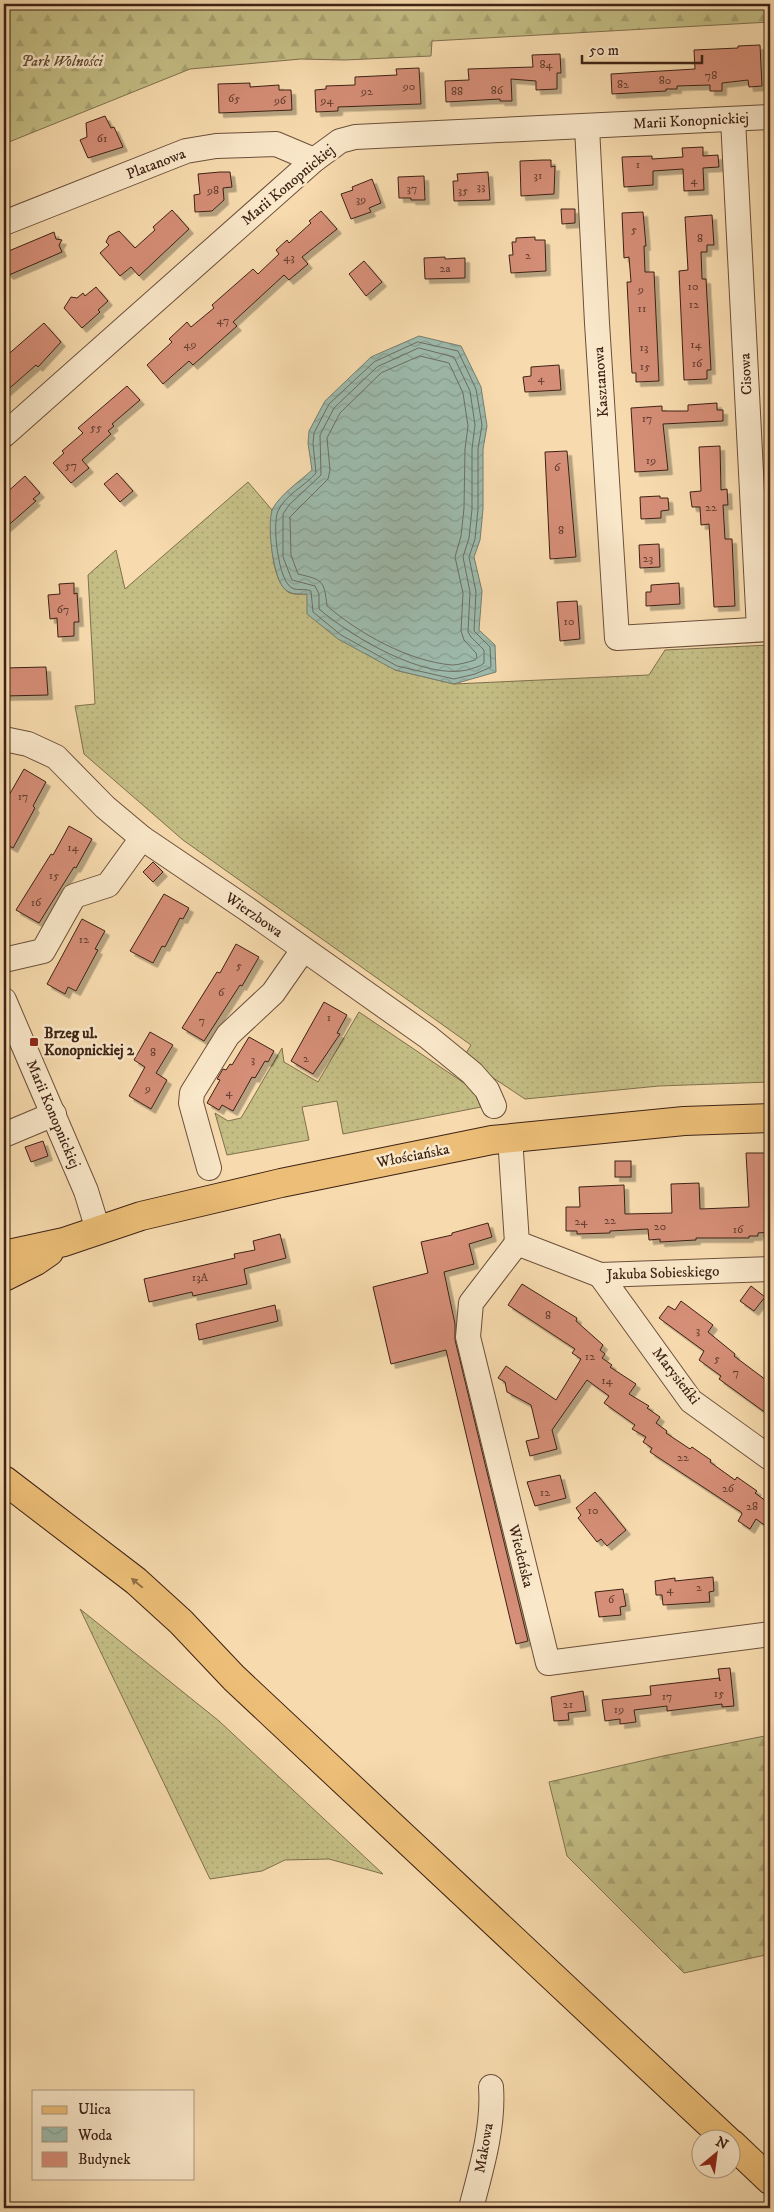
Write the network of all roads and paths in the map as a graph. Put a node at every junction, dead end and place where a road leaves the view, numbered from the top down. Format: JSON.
{"nodes":[{"id":1,"x":770,"y":117,"type":"edge"},
{"id":2,"x":733,"y":119,"type":"junction"},
{"id":3,"x":588,"y":127,"type":"junction"},
{"id":4,"x":314,"y":160,"type":"junction"},
{"id":5,"x":4,"y":223,"type":"edge"},
{"id":6,"x":4,"y":435,"type":"edge"},
{"id":7,"x":765,"y":629,"type":"edge"},
{"id":8,"x":4,"y":739,"type":"edge"},
{"id":9,"x":142,"y":838,"type":"junction"},
{"id":10,"x":303,"y":950,"type":"junction"},
{"id":11,"x":4,"y":960,"type":"edge"},
{"id":12,"x":4,"y":1000,"type":"edge"},
{"id":13,"x":494,"y":1106,"type":"dead end"},
{"id":14,"x":54,"y":1114,"type":"junction"},
{"id":15,"x":770,"y":1118,"type":"edge"},
{"id":16,"x":4,"y":1135,"type":"edge"},
{"id":17,"x":510,"y":1137,"type":"junction"},
{"id":18,"x":209,"y":1168,"type":"dead end"},
{"id":19,"x":98,"y":1230,"type":"junction"},
{"id":20,"x":64,"y":1242,"type":"junction"},
{"id":21,"x":517,"y":1243,"type":"junction"},
{"id":22,"x":4,"y":1255,"type":"edge"},
{"id":23,"x":770,"y":1269,"type":"edge"},
{"id":24,"x":600,"y":1275,"type":"junction"},
{"id":25,"x":4,"y":1277,"type":"edge"},
{"id":26,"x":770,"y":1458,"type":"edge"},
{"id":27,"x":4,"y":1480,"type":"edge"},
{"id":28,"x":4,"y":1503,"type":"edge"},
{"id":29,"x":770,"y":1634,"type":"edge"},
{"id":30,"x":234,"y":1678,"type":"junction"},
{"id":31,"x":490,"y":2087,"type":"dead end"},
{"id":32,"x":715,"y":2130,"type":"edge"},
{"id":33,"x":742,"y":2153,"type":"edge"},
{"id":34,"x":770,"y":2180,"type":"edge"},
{"id":35,"x":471,"y":2208,"type":"edge"}],
"edges":[{"from":1,"to":2,"type":"street","name":"Marii Konopnickiej"},
{"from":2,"to":3,"type":"street","name":"Marii Konopnickiej"},
{"from":2,"to":7,"type":"street","name":"Cisowa"},
{"from":3,"to":4,"type":"street","name":"Marii Konopnickiej"},
{"from":3,"to":7,"type":"street","name":"Kasztanowa"},
{"from":4,"to":5,"type":"street","name":"Platanowa"},
{"from":4,"to":6,"type":"street","name":"Marii Konopnickiej"},
{"from":8,"to":9,"type":"street","name":"Wierzbowa"},
{"from":9,"to":10,"type":"street","name":"Wierzbowa"},
{"from":9,"to":11,"type":"street"},
{"from":10,"to":13,"type":"street","name":"Wierzbowa"},
{"from":10,"to":18,"type":"street"},
{"from":12,"to":14,"type":"street","name":"Marii Konopnickiej"},
{"from":14,"to":16,"type":"street"},
{"from":14,"to":19,"type":"street","name":"Marii Konopnickiej"},
{"from":15,"to":17,"type":"main road","name":"Włościańska"},
{"from":17,"to":19,"type":"main road","name":"Włościańska"},
{"from":17,"to":21,"type":"street"},
{"from":19,"to":20,"type":"main road","name":"Włościańska"},
{"from":20,"to":22,"type":"main road","name":"Włościańska"},
{"from":20,"to":25,"type":"main road","name":"Włościańska"},
{"from":21,"to":24,"type":"street","name":"Jakuba Sobieskiego"},
{"from":21,"to":29,"type":"street","name":"Wiedeńska"},
{"from":23,"to":24,"type":"street","name":"Jakuba Sobieskiego"},
{"from":24,"to":26,"type":"street","name":"Marysieńki"},
{"from":30,"to":27,"type":"main road","one_way":true},
{"from":28,"to":30,"type":"main road"},
{"from":30,"to":32,"type":"main road"},
{"from":31,"to":35,"type":"street","name":"Makowa"},
{"from":33,"to":34,"type":"main road"}]}
